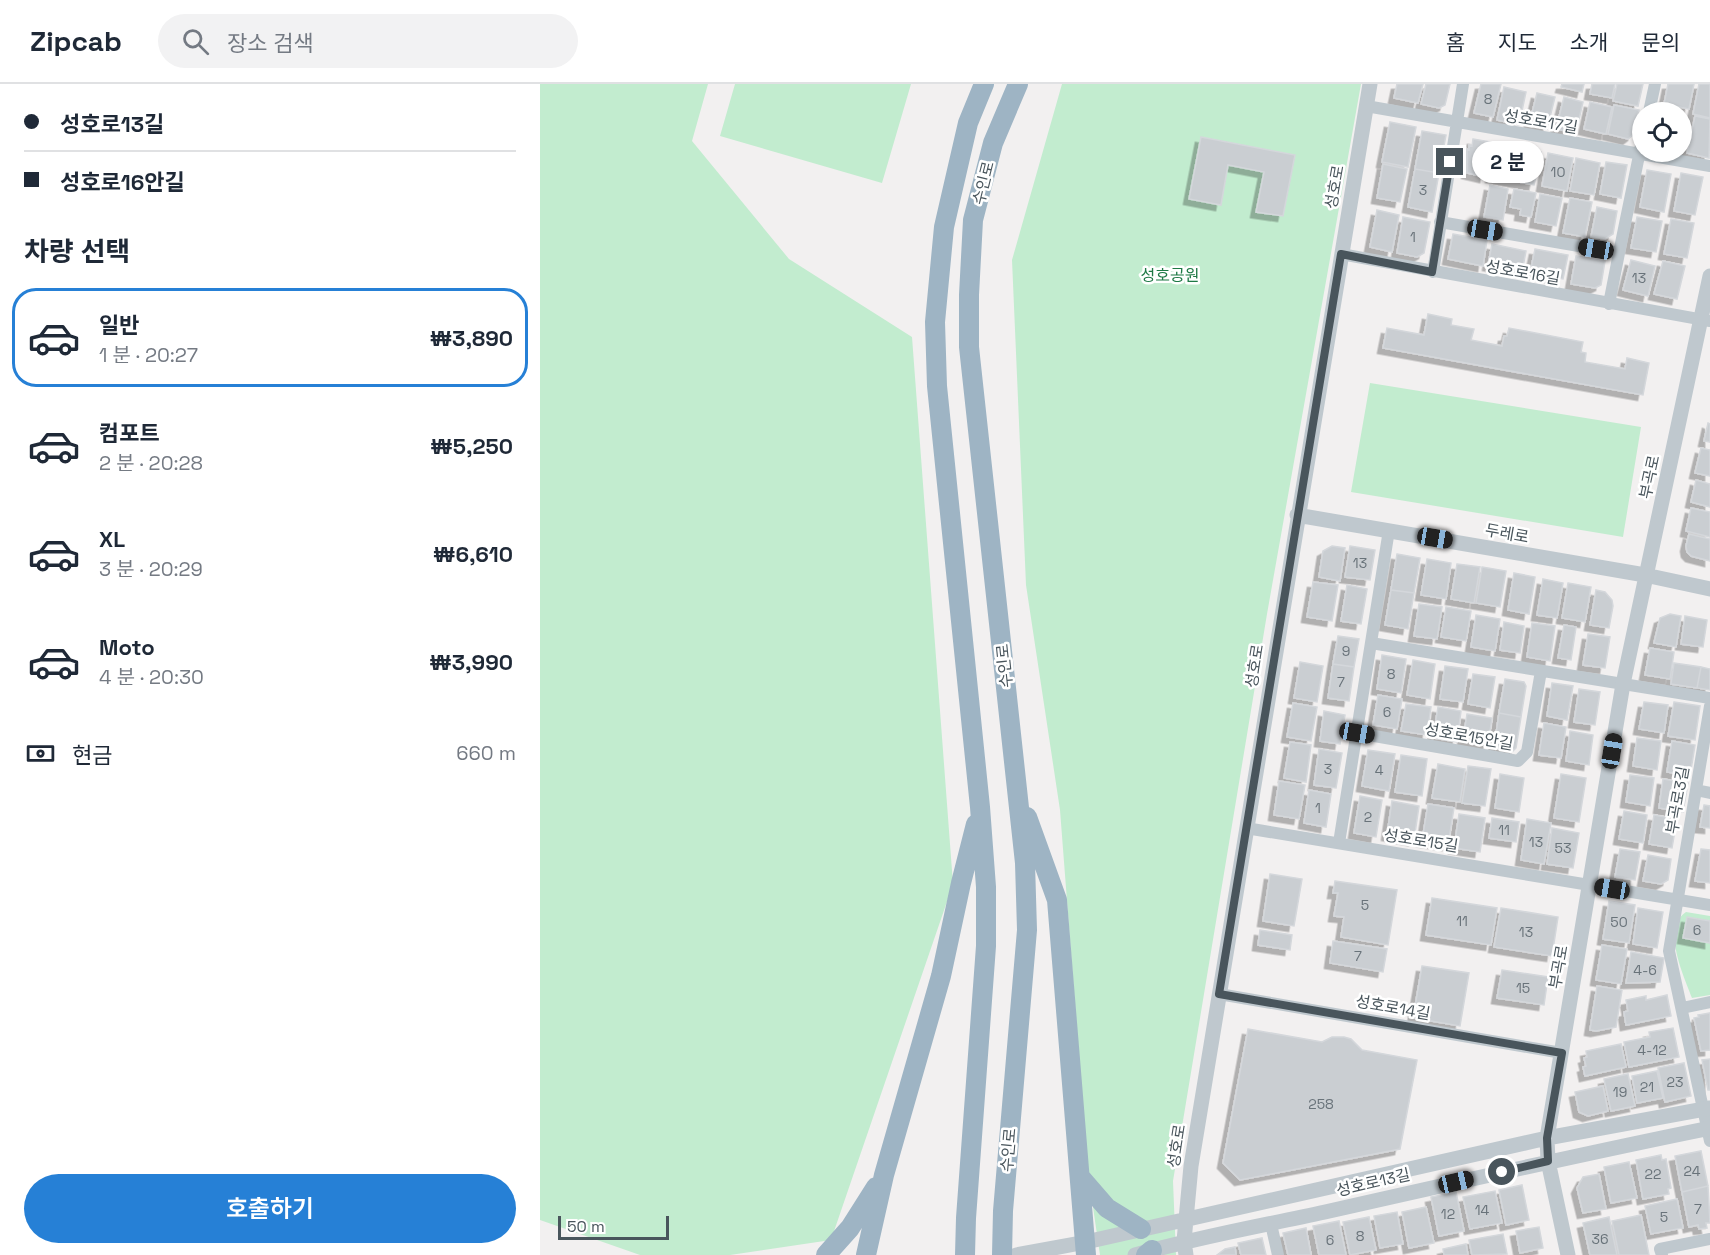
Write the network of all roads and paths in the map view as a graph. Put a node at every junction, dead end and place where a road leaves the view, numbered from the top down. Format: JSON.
{"nodes":[{"id":1,"x":984,"y":84,"type":"edge"},
{"id":2,"x":1018,"y":84,"type":"edge"},
{"id":3,"x":1370,"y":84,"type":"edge"},
{"id":4,"x":1463,"y":84,"type":"edge"},
{"id":5,"x":1655,"y":84,"type":"edge"},
{"id":6,"x":1651,"y":102,"type":"edge"},
{"id":7,"x":1366,"y":106,"type":"junction"},
{"id":8,"x":1456,"y":123,"type":"junction"},
{"id":9,"x":1632,"y":153,"type":"edge"},
{"id":10,"x":1637,"y":162,"type":"edge"},
{"id":11,"x":1686,"y":162,"type":"edge"},
{"id":12,"x":1710,"y":166,"type":"edge"},
{"id":13,"x":1440,"y":222,"type":"junction"},
{"id":14,"x":1619,"y":253,"type":"junction"},
{"id":15,"x":1341,"y":254,"type":"junction"},
{"id":16,"x":1432,"y":272,"type":"junction"},
{"id":17,"x":1710,"y":276,"type":"edge"},
{"id":18,"x":1609,"y":304,"type":"junction"},
{"id":19,"x":1705,"y":320,"type":"edge"},
{"id":20,"x":1297,"y":515,"type":"junction"},
{"id":21,"x":1389,"y":530,"type":"junction"},
{"id":22,"x":1645,"y":575,"type":"junction"},
{"id":23,"x":1710,"y":588,"type":"edge"},
{"id":24,"x":1371,"y":643,"type":"junction"},
{"id":25,"x":1541,"y":671,"type":"junction"},
{"id":26,"x":1623,"y":684,"type":"junction"},
{"id":27,"x":1710,"y":698,"type":"edge"},
{"id":28,"x":1710,"y":706,"type":"edge"},
{"id":29,"x":1357,"y":733,"type":"junction"},
{"id":30,"x":1696,"y":790,"type":"junction"},
{"id":31,"x":1018,"y":793,"type":"junction"},
{"id":32,"x":1710,"y":793,"type":"edge"},
{"id":33,"x":980,"y":807,"type":"junction"},
{"id":34,"x":1246,"y":828,"type":"junction"},
{"id":35,"x":1339,"y":843,"type":"junction"},
{"id":36,"x":1591,"y":885,"type":"junction"},
{"id":37,"x":1676,"y":899,"type":"junction"},
{"id":38,"x":1710,"y":905,"type":"edge"},
{"id":39,"x":1219,"y":994,"type":"junction"},
{"id":40,"x":1710,"y":1002,"type":"edge"},
{"id":41,"x":1682,"y":1008,"type":"junction"},
{"id":42,"x":1562,"y":1053,"type":"junction"},
{"id":43,"x":1706,"y":1109,"type":"edge"},
{"id":44,"x":1709,"y":1132,"type":"edge"},
{"id":45,"x":1547,"y":1138,"type":"junction"},
{"id":46,"x":1548,"y":1161,"type":"junction"},
{"id":47,"x":884,"y":1175,"type":"junction"},
{"id":48,"x":1081,"y":1178,"type":"junction"},
{"id":49,"x":1185,"y":1218,"type":"junction"},
{"id":50,"x":1271,"y":1224,"type":"junction"},
{"id":51,"x":1141,"y":1229,"type":"junction"},
{"id":52,"x":1710,"y":1239,"type":"edge"},
{"id":53,"x":1086,"y":1248,"type":"edge"},
{"id":54,"x":1185,"y":1248,"type":"edge"},
{"id":55,"x":1144,"y":1253,"type":"edge"},
{"id":56,"x":826,"y":1255,"type":"edge"},
{"id":57,"x":866,"y":1255,"type":"edge"},
{"id":58,"x":965,"y":1255,"type":"edge"},
{"id":59,"x":1002,"y":1255,"type":"edge"},
{"id":60,"x":1016,"y":1255,"type":"edge"},
{"id":61,"x":1278,"y":1255,"type":"edge"},
{"id":62,"x":1568,"y":1255,"type":"edge"},
{"id":63,"x":1662,"y":1255,"type":"edge"}],
"edges":[{"from":1,"to":33,"type":"highway","name":"수인로"},
{"from":2,"to":31,"type":"highway","name":"수인로"},
{"from":3,"to":7,"type":"street","name":"성호로"},
{"from":4,"to":8,"type":"street"},
{"from":5,"to":6,"type":"street"},
{"from":7,"to":8,"type":"street","name":"성호로17길"},
{"from":7,"to":15,"type":"street","name":"성호로"},
{"from":8,"to":9,"type":"street","name":"성호로17길"},
{"from":8,"to":13,"type":"street"},
{"from":10,"to":14,"type":"street"},
{"from":11,"to":12,"type":"street","name":"성호로17길"},
{"from":13,"to":14,"type":"street"},
{"from":13,"to":16,"type":"street"},
{"from":14,"to":18,"type":"street"},
{"from":15,"to":16,"type":"street","name":"성호로16길"},
{"from":15,"to":20,"type":"street","name":"성호로"},
{"from":16,"to":18,"type":"street","name":"성호로16길"},
{"from":17,"to":19,"type":"street","name":"부곡로"},
{"from":18,"to":19,"type":"street","name":"성호로16길"},
{"from":19,"to":22,"type":"street","name":"부곡로"},
{"from":20,"to":21,"type":"street","name":"두레로"},
{"from":20,"to":34,"type":"street","name":"성호로"},
{"from":21,"to":22,"type":"street","name":"두레로"},
{"from":21,"to":24,"type":"street"},
{"from":22,"to":23,"type":"street","name":"두레로"},
{"from":22,"to":26,"type":"street","name":"부곡로"},
{"from":24,"to":25,"type":"street"},
{"from":24,"to":29,"type":"street"},
{"from":25,"to":26,"type":"street"},
{"from":25,"to":29,"type":"street","name":"성호로15안길"},
{"from":26,"to":27,"type":"street"},
{"from":26,"to":36,"type":"street","name":"부곡로"},
{"from":28,"to":30,"type":"street","name":"부곡로3길"},
{"from":29,"to":35,"type":"street"},
{"from":30,"to":32,"type":"street"},
{"from":30,"to":37,"type":"street","name":"부곡로3길"},
{"from":31,"to":48,"type":"highway"},
{"from":31,"to":59,"type":"highway","name":"수인로"},
{"from":33,"to":47,"type":"highway"},
{"from":33,"to":58,"type":"highway","name":"수인로"},
{"from":34,"to":35,"type":"street","name":"성호로15길"},
{"from":34,"to":39,"type":"street","name":"성호로"},
{"from":35,"to":36,"type":"street","name":"성호로15길"},
{"from":36,"to":37,"type":"street"},
{"from":36,"to":42,"type":"street","name":"부곡로"},
{"from":37,"to":38,"type":"street"},
{"from":37,"to":41,"type":"street","name":"부곡로3길"},
{"from":39,"to":42,"type":"street","name":"성호로14길"},
{"from":39,"to":49,"type":"street","name":"성호로"},
{"from":40,"to":41,"type":"street"},
{"from":41,"to":43,"type":"street","name":"부곡로3길"},
{"from":42,"to":45,"type":"street","name":"부곡로"},
{"from":43,"to":44,"type":"street","name":"부곡로3길"},
{"from":43,"to":45,"type":"street","name":"성호로13길"},
{"from":44,"to":46,"type":"street","name":"성호로13길"},
{"from":45,"to":46,"type":"street","name":"부곡로"},
{"from":45,"to":49,"type":"street","name":"성호로13길"},
{"from":46,"to":50,"type":"street","name":"성호로13길"},
{"from":46,"to":62,"type":"street","name":"부곡로"},
{"from":47,"to":56,"type":"highway"},
{"from":47,"to":57,"type":"highway"},
{"from":48,"to":51,"type":"highway"},
{"from":48,"to":53,"type":"highway"},
{"from":49,"to":51,"type":"street","name":"성호로13길"},
{"from":49,"to":54,"type":"street","name":"성호로"},
{"from":50,"to":54,"type":"street","name":"성호로13길"},
{"from":50,"to":61,"type":"street"},
{"from":51,"to":53,"type":"street","name":"성호로13길"},
{"from":52,"to":63,"type":"street"},
{"from":53,"to":60,"type":"street","name":"성호로13길"},
{"from":54,"to":55,"type":"street","name":"성호로13길"}]}
